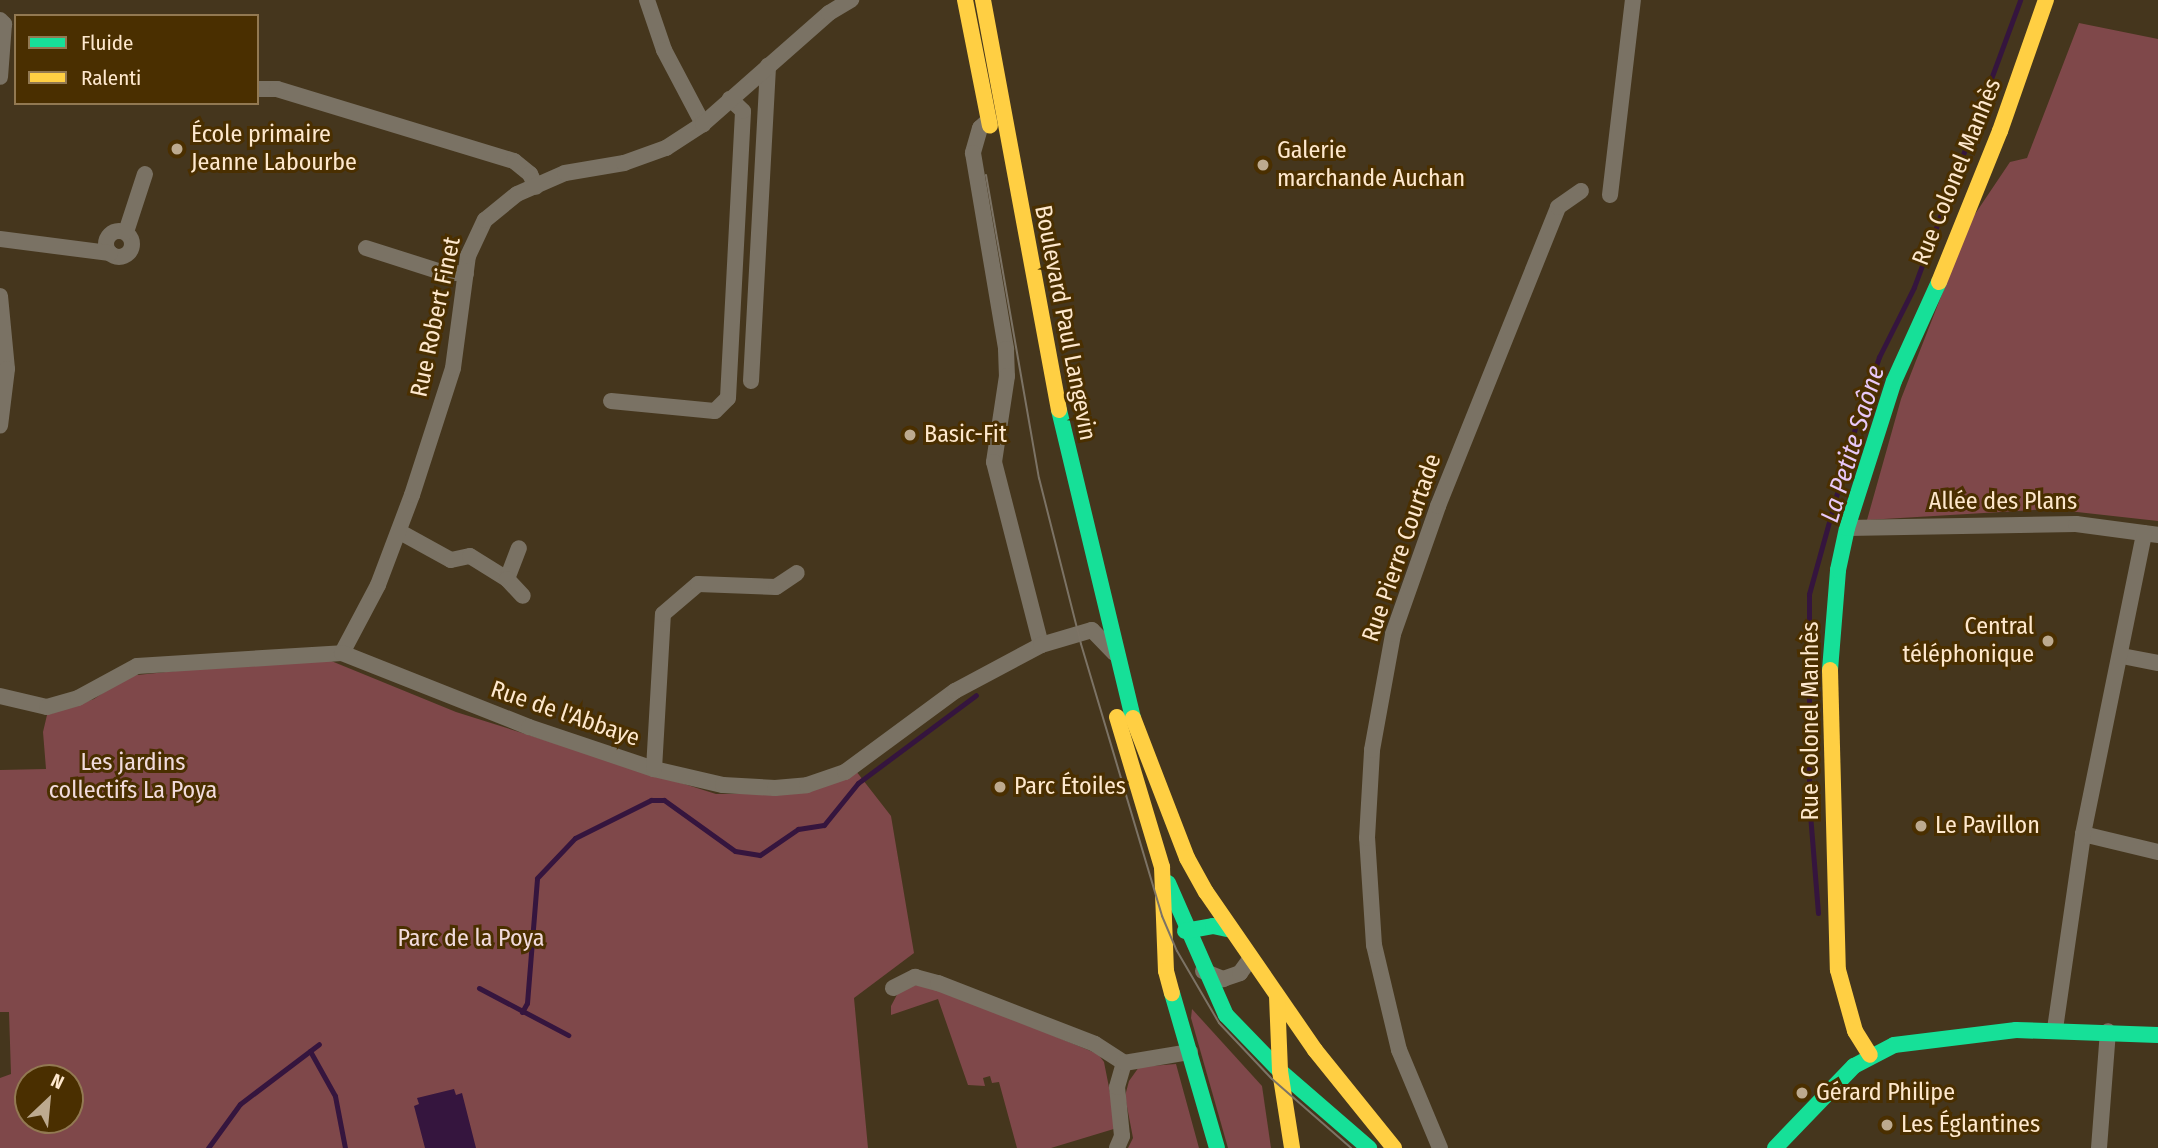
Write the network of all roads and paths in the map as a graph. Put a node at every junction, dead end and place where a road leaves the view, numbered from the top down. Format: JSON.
{"nodes":[{"id":1,"x":647,"y":0,"type":"edge"},
{"id":2,"x":851,"y":0,"type":"edge"},
{"id":3,"x":965,"y":0,"type":"edge"},
{"id":4,"x":983,"y":0,"type":"edge"},
{"id":5,"x":1633,"y":0,"type":"edge"},
{"id":6,"x":2046,"y":0,"type":"edge"},
{"id":7,"x":0,"y":20,"type":"edge"},
{"id":8,"x":768,"y":65,"type":"junction"},
{"id":9,"x":0,"y":77,"type":"edge"},
{"id":10,"x":259,"y":89,"type":"dead end"},
{"id":11,"x":730,"y":99,"type":"junction"},
{"id":12,"x":989,"y":120,"type":"junction"},
{"id":13,"x":703,"y":124,"type":"junction"},
{"id":14,"x":145,"y":174,"type":"dead end"},
{"id":15,"x":536,"y":187,"type":"junction"},
{"id":16,"x":1581,"y":191,"type":"dead end"},
{"id":17,"x":1610,"y":195,"type":"dead end"},
{"id":18,"x":0,"y":239,"type":"edge"},
{"id":19,"x":366,"y":248,"type":"dead end"},
{"id":20,"x":466,"y":274,"type":"junction"},
{"id":21,"x":0,"y":296,"type":"edge"},
{"id":22,"x":751,"y":381,"type":"dead end"},
{"id":23,"x":611,"y":401,"type":"dead end"},
{"id":24,"x":0,"y":426,"type":"edge"},
{"id":25,"x":1847,"y":527,"type":"junction"},
{"id":26,"x":400,"y":532,"type":"junction"},
{"id":27,"x":2151,"y":534,"type":"edge"},
{"id":28,"x":1072,"y":539,"type":"dead end"},
{"id":29,"x":519,"y":548,"type":"dead end"},
{"id":30,"x":797,"y":573,"type":"dead end"},
{"id":31,"x":507,"y":579,"type":"junction"},
{"id":32,"x":523,"y":596,"type":"dead end"},
{"id":33,"x":1091,"y":624,"type":"junction"},
{"id":34,"x":1041,"y":645,"type":"junction"},
{"id":35,"x":342,"y":653,"type":"junction"},
{"id":36,"x":1114,"y":653,"type":"junction"},
{"id":37,"x":2122,"y":656,"type":"junction"},
{"id":38,"x":2158,"y":663,"type":"edge"},
{"id":39,"x":0,"y":696,"type":"edge"},
{"id":40,"x":654,"y":769,"type":"junction"},
{"id":41,"x":2083,"y":834,"type":"junction"},
{"id":42,"x":2158,"y":852,"type":"edge"},
{"id":43,"x":1162,"y":867,"type":"junction"},
{"id":44,"x":1232,"y":930,"type":"junction"},
{"id":45,"x":1185,"y":931,"type":"junction"},
{"id":46,"x":1250,"y":959,"type":"junction"},
{"id":47,"x":1203,"y":971,"type":"junction"},
{"id":48,"x":893,"y":988,"type":"dead end"},
{"id":49,"x":1278,"y":996,"type":"junction"},
{"id":50,"x":1181,"y":1018,"type":"junction"},
{"id":51,"x":2055,"y":1029,"type":"junction"},
{"id":52,"x":2108,"y":1031,"type":"junction"},
{"id":53,"x":2158,"y":1035,"type":"edge"},
{"id":54,"x":1190,"y":1052,"type":"junction"},
{"id":55,"x":1870,"y":1055,"type":"junction"},
{"id":56,"x":1124,"y":1063,"type":"junction"},
{"id":57,"x":1280,"y":1071,"type":"junction"},
{"id":58,"x":1117,"y":1148,"type":"edge"},
{"id":59,"x":1217,"y":1148,"type":"edge"},
{"id":60,"x":1292,"y":1148,"type":"edge"},
{"id":61,"x":1368,"y":1148,"type":"edge"},
{"id":62,"x":1394,"y":1148,"type":"edge"},
{"id":63,"x":1440,"y":1148,"type":"edge"},
{"id":64,"x":1775,"y":1148,"type":"edge"},
{"id":65,"x":2099,"y":1148,"type":"edge"}],
"edges":[{"from":1,"to":13,"type":"street"},
{"from":2,"to":8,"type":"street","name":"Rue Robert Finet"},
{"from":3,"to":12,"type":"main road","name":"Boulevard Paul Langevin"},
{"from":4,"to":36,"type":"main road","name":"Boulevard Paul Langevin"},
{"from":5,"to":17,"type":"street"},
{"from":6,"to":25,"type":"main road","name":"Rue Colonel Manhès"},
{"from":7,"to":9,"type":"street"},
{"from":8,"to":11,"type":"street","name":"Rue Robert Finet"},
{"from":8,"to":22,"type":"street"},
{"from":10,"to":15,"type":"street"},
{"from":11,"to":13,"type":"street","name":"Rue Robert Finet"},
{"from":11,"to":23,"type":"street"},
{"from":12,"to":28,"type":"main road","name":"Boulevard Paul Langevin"},
{"from":12,"to":34,"type":"street"},
{"from":13,"to":15,"type":"street","name":"Rue Robert Finet"},
{"from":14,"to":18,"type":"street"},
{"from":15,"to":20,"type":"street","name":"Rue Robert Finet"},
{"from":16,"to":63,"type":"street","name":"Rue Pierre Courtade"},
{"from":19,"to":20,"type":"street"},
{"from":20,"to":26,"type":"street","name":"Rue Robert Finet"},
{"from":21,"to":24,"type":"street"},
{"from":25,"to":27,"type":"street","name":"Allée des Plans"},
{"from":25,"to":55,"type":"main road","name":"Rue Colonel Manhès"},
{"from":26,"to":31,"type":"street"},
{"from":26,"to":35,"type":"street","name":"Rue Robert Finet"},
{"from":27,"to":37,"type":"street"},
{"from":29,"to":31,"type":"street"},
{"from":30,"to":40,"type":"street"},
{"from":31,"to":32,"type":"street"},
{"from":33,"to":34,"type":"street","name":"Rue de l'Abbaye"},
{"from":33,"to":36,"type":"street","name":"Boulevard Paul Langevin"},
{"from":33,"to":43,"type":"main road"},
{"from":34,"to":40,"type":"street","name":"Rue de l'Abbaye"},
{"from":35,"to":39,"type":"street","name":"Rue de l'Abbaye"},
{"from":35,"to":40,"type":"street","name":"Rue de l'Abbaye"},
{"from":36,"to":44,"type":"main road","name":"Boulevard Paul Langevin"},
{"from":37,"to":38,"type":"street"},
{"from":37,"to":41,"type":"street"},
{"from":41,"to":42,"type":"street"},
{"from":41,"to":51,"type":"street"},
{"from":43,"to":45,"type":"main road"},
{"from":43,"to":50,"type":"main road"},
{"from":44,"to":45,"type":"main road"},
{"from":44,"to":46,"type":"main road","name":"Boulevard Paul Langevin"},
{"from":45,"to":47,"type":"main road"},
{"from":45,"to":50,"type":"main road"},
{"from":46,"to":47,"type":"street"},
{"from":46,"to":49,"type":"main road","name":"Boulevard Paul Langevin"},
{"from":47,"to":57,"type":"main road"},
{"from":48,"to":56,"type":"street"},
{"from":49,"to":57,"type":"main road"},
{"from":49,"to":62,"type":"main road","name":"Boulevard Paul Langevin"},
{"from":50,"to":54,"type":"main road"},
{"from":51,"to":52,"type":"main road"},
{"from":51,"to":55,"type":"main road"},
{"from":52,"to":53,"type":"main road"},
{"from":52,"to":65,"type":"street"},
{"from":54,"to":56,"type":"street"},
{"from":54,"to":59,"type":"main road"},
{"from":55,"to":64,"type":"main road"},
{"from":56,"to":58,"type":"street"},
{"from":57,"to":60,"type":"main road"},
{"from":57,"to":61,"type":"main road"}]}
